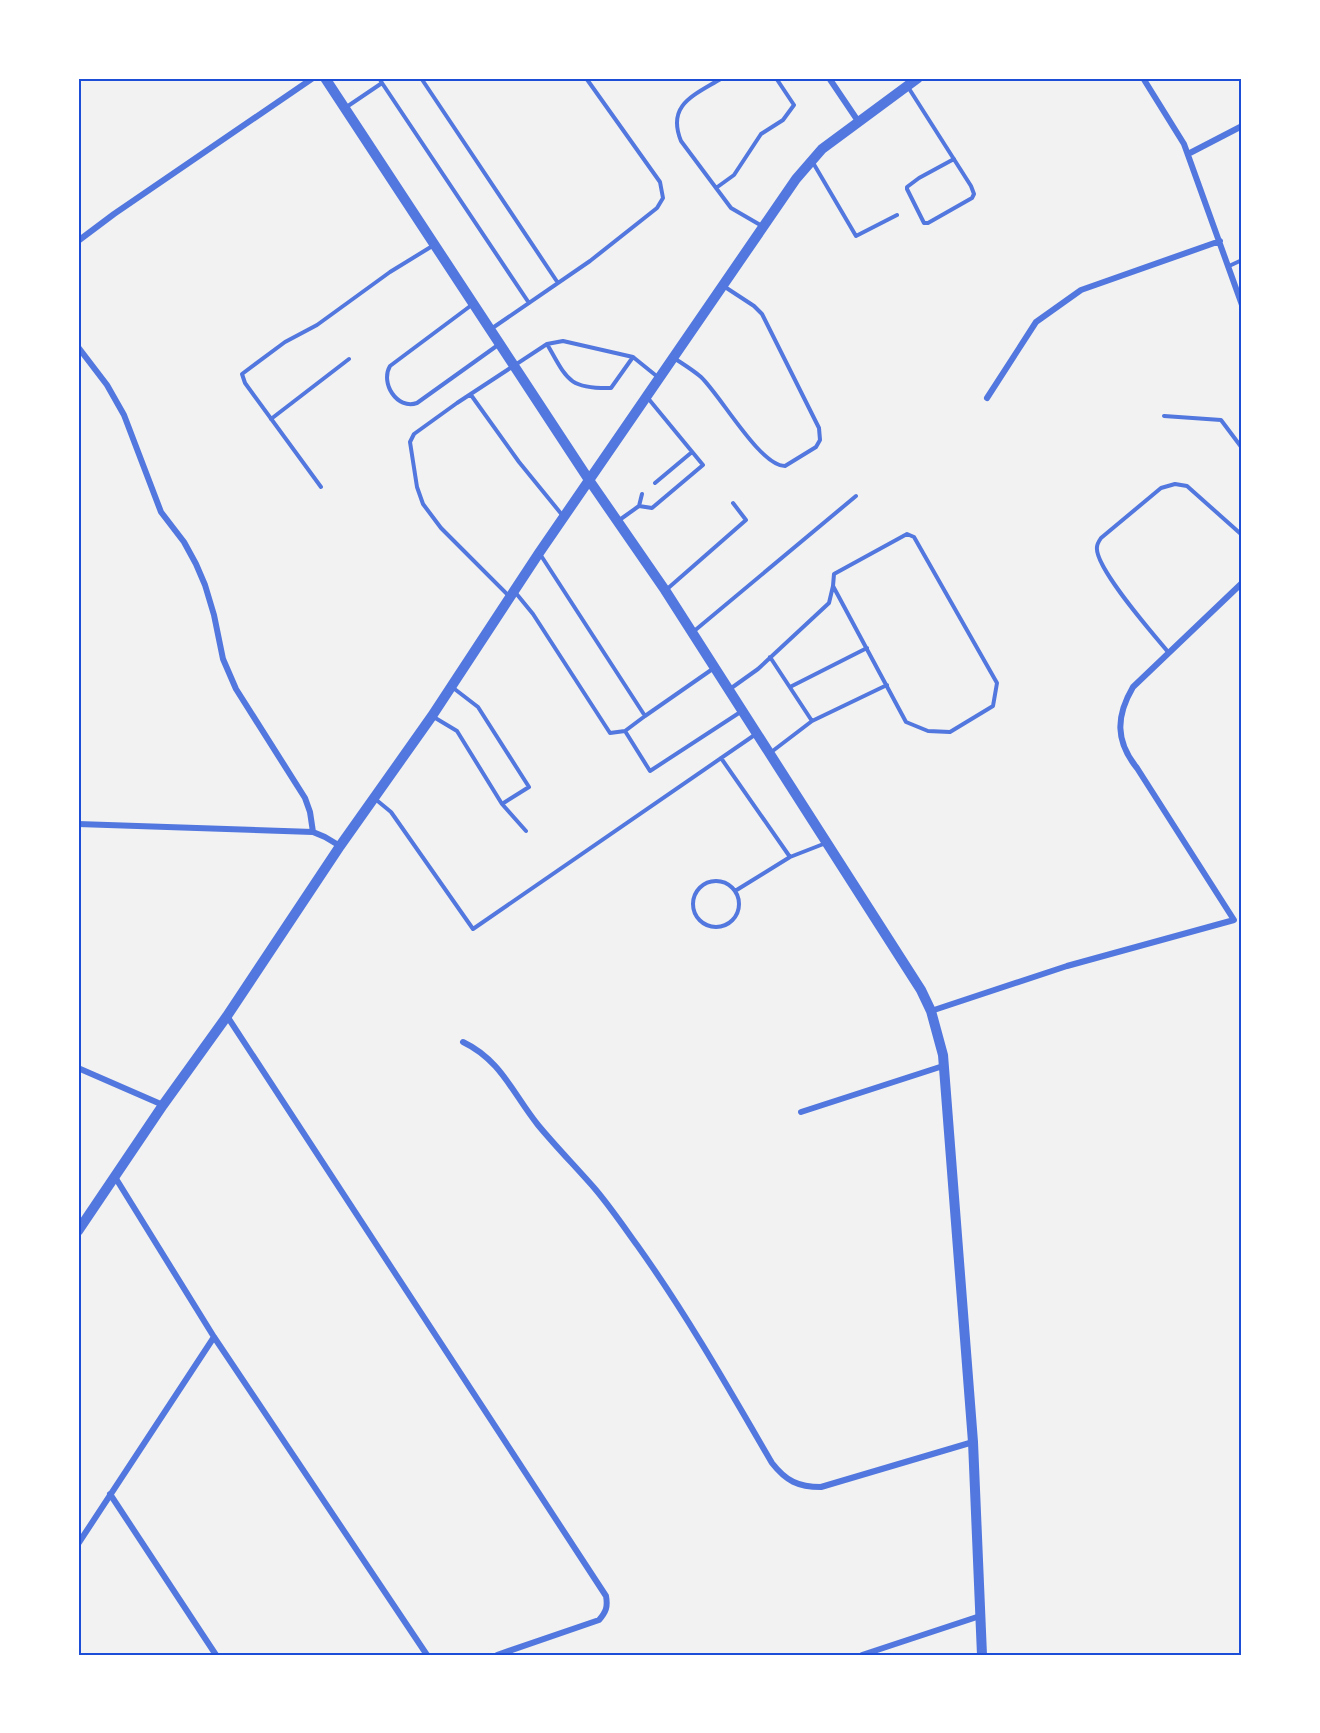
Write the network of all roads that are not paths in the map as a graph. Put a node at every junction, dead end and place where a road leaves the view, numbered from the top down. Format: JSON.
{"nodes":[{"id":1,"x":313,"y":78,"type":"edge"},
{"id":2,"x":325,"y":78,"type":"edge"},
{"id":3,"x":379,"y":78,"type":"edge"},
{"id":4,"x":421,"y":78,"type":"edge"},
{"id":5,"x":586,"y":78,"type":"edge"},
{"id":6,"x":722,"y":78,"type":"edge"},
{"id":7,"x":776,"y":78,"type":"edge"},
{"id":8,"x":829,"y":78,"type":"edge"},
{"id":9,"x":918,"y":78,"type":"edge"},
{"id":10,"x":1143,"y":78,"type":"edge"},
{"id":11,"x":382,"y":83,"type":"junction"},
{"id":12,"x":907,"y":86,"type":"junction"},
{"id":13,"x":345,"y":108,"type":"junction"},
{"id":14,"x":858,"y":121,"type":"junction"},
{"id":15,"x":1242,"y":126,"type":"edge"},
{"id":16,"x":1188,"y":154,"type":"junction"},
{"id":17,"x":954,"y":159,"type":"junction"},
{"id":18,"x":812,"y":160,"type":"junction"},
{"id":19,"x":716,"y":188,"type":"junction"},
{"id":20,"x":897,"y":215,"type":"dead end"},
{"id":21,"x":763,"y":227,"type":"junction"},
{"id":22,"x":78,"y":241,"type":"edge"},
{"id":23,"x":1220,"y":241,"type":"junction"},
{"id":24,"x":434,"y":244,"type":"junction"},
{"id":25,"x":1242,"y":260,"type":"edge"},
{"id":26,"x":1229,"y":266,"type":"junction"},
{"id":27,"x":558,"y":284,"type":"junction"},
{"id":28,"x":723,"y":286,"type":"junction"},
{"id":29,"x":529,"y":303,"type":"junction"},
{"id":30,"x":474,"y":304,"type":"junction"},
{"id":31,"x":1242,"y":305,"type":"edge"},
{"id":32,"x":491,"y":330,"type":"junction"},
{"id":33,"x":500,"y":344,"type":"junction"},
{"id":34,"x":547,"y":344,"type":"junction"},
{"id":35,"x":78,"y":347,"type":"edge"},
{"id":36,"x":633,"y":357,"type":"junction"},
{"id":37,"x":673,"y":358,"type":"junction"},
{"id":38,"x":349,"y":359,"type":"dead end"},
{"id":39,"x":514,"y":367,"type":"junction"},
{"id":40,"x":659,"y":378,"type":"junction"},
{"id":41,"x":471,"y":395,"type":"junction"},
{"id":42,"x":646,"y":397,"type":"junction"},
{"id":43,"x":987,"y":398,"type":"dead end"},
{"id":44,"x":1164,"y":416,"type":"dead end"},
{"id":45,"x":271,"y":418,"type":"junction"},
{"id":46,"x":1242,"y":448,"type":"edge"},
{"id":47,"x":692,"y":452,"type":"junction"},
{"id":48,"x":589,"y":480,"type":"junction"},
{"id":49,"x":656,"y":483,"type":"dead end"},
{"id":50,"x":321,"y":488,"type":"dead end"},
{"id":51,"x":642,"y":494,"type":"dead end"},
{"id":52,"x":856,"y":496,"type":"dead end"},
{"id":53,"x":733,"y":503,"type":"dead end"},
{"id":54,"x":639,"y":506,"type":"junction"},
{"id":55,"x":564,"y":516,"type":"junction"},
{"id":56,"x":618,"y":521,"type":"junction"},
{"id":57,"x":1242,"y":535,"type":"edge"},
{"id":58,"x":539,"y":553,"type":"junction"},
{"id":59,"x":1242,"y":583,"type":"edge"},
{"id":60,"x":833,"y":586,"type":"junction"},
{"id":61,"x":665,"y":590,"type":"junction"},
{"id":62,"x":512,"y":594,"type":"junction"},
{"id":63,"x":692,"y":633,"type":"junction"},
{"id":64,"x":867,"y":648,"type":"junction"},
{"id":65,"x":1169,"y":653,"type":"junction"},
{"id":66,"x":770,"y":657,"type":"junction"},
{"id":67,"x":715,"y":668,"type":"junction"},
{"id":68,"x":887,"y":685,"type":"junction"},
{"id":69,"x":452,"y":686,"type":"junction"},
{"id":70,"x":790,"y":687,"type":"junction"},
{"id":71,"x":729,"y":690,"type":"junction"},
{"id":72,"x":742,"y":711,"type":"junction"},
{"id":73,"x":432,"y":716,"type":"junction"},
{"id":74,"x":645,"y":717,"type":"junction"},
{"id":75,"x":812,"y":721,"type":"junction"},
{"id":76,"x":625,"y":731,"type":"junction"},
{"id":77,"x":757,"y":733,"type":"junction"},
{"id":78,"x":770,"y":754,"type":"junction"},
{"id":79,"x":721,"y":758,"type":"junction"},
{"id":80,"x":374,"y":798,"type":"junction"},
{"id":81,"x":502,"y":804,"type":"junction"},
{"id":82,"x":78,"y":825,"type":"edge"},
{"id":83,"x":526,"y":831,"type":"dead end"},
{"id":84,"x":313,"y":832,"type":"junction"},
{"id":85,"x":827,"y":843,"type":"junction"},
{"id":86,"x":340,"y":846,"type":"junction"},
{"id":87,"x":790,"y":857,"type":"junction"},
{"id":88,"x":735,"y":891,"type":"junction"},
{"id":89,"x":931,"y":1011,"type":"junction"},
{"id":90,"x":227,"y":1016,"type":"junction"},
{"id":91,"x":463,"y":1042,"type":"dead end"},
{"id":92,"x":943,"y":1066,"type":"junction"},
{"id":93,"x":78,"y":1068,"type":"edge"},
{"id":94,"x":164,"y":1105,"type":"junction"},
{"id":95,"x":801,"y":1112,"type":"dead end"},
{"id":96,"x":115,"y":1177,"type":"junction"},
{"id":97,"x":78,"y":1231,"type":"edge"},
{"id":98,"x":214,"y":1337,"type":"junction"},
{"id":99,"x":973,"y":1442,"type":"junction"},
{"id":100,"x":111,"y":1494,"type":"junction"},
{"id":101,"x":78,"y":1544,"type":"edge"},
{"id":102,"x":980,"y":1616,"type":"junction"},
{"id":103,"x":213,"y":1653,"type":"edge"},
{"id":104,"x":427,"y":1655,"type":"edge"},
{"id":105,"x":497,"y":1655,"type":"edge"},
{"id":106,"x":862,"y":1655,"type":"edge"},
{"id":107,"x":982,"y":1655,"type":"edge"}],
"edges":[{"from":1,"to":22,"type":"street"},
{"from":2,"to":13,"type":"street"},
{"from":3,"to":11,"type":"lane"},
{"from":4,"to":27,"type":"lane"},
{"from":5,"to":27,"type":"lane"},
{"from":6,"to":19,"type":"lane"},
{"from":7,"to":19,"type":"lane"},
{"from":8,"to":14,"type":"street"},
{"from":9,"to":12,"type":"street"},
{"from":10,"to":16,"type":"street"},
{"from":11,"to":13,"type":"lane"},
{"from":11,"to":29,"type":"lane"},
{"from":12,"to":14,"type":"street"},
{"from":12,"to":17,"type":"lane"},
{"from":13,"to":24,"type":"street"},
{"from":14,"to":18,"type":"street"},
{"from":15,"to":16,"type":"street"},
{"from":16,"to":23,"type":"street"},
{"from":17,"to":17,"type":"lane"},
{"from":18,"to":20,"type":"lane"},
{"from":18,"to":21,"type":"street"},
{"from":19,"to":21,"type":"lane"},
{"from":21,"to":28,"type":"street"},
{"from":23,"to":26,"type":"street"},
{"from":23,"to":43,"type":"street"},
{"from":24,"to":30,"type":"street"},
{"from":24,"to":45,"type":"lane"},
{"from":25,"to":26,"type":"lane"},
{"from":26,"to":31,"type":"street"},
{"from":27,"to":29,"type":"lane"},
{"from":28,"to":37,"type":"street"},
{"from":28,"to":37,"type":"lane"},
{"from":29,"to":32,"type":"lane"},
{"from":30,"to":32,"type":"street"},
{"from":30,"to":33,"type":"lane"},
{"from":32,"to":33,"type":"street"},
{"from":33,"to":39,"type":"street"},
{"from":34,"to":36,"type":"lane"},
{"from":34,"to":36,"type":"lane"},
{"from":34,"to":39,"type":"lane"},
{"from":35,"to":84,"type":"street"},
{"from":36,"to":40,"type":"lane"},
{"from":37,"to":40,"type":"street"},
{"from":38,"to":45,"type":"lane"},
{"from":39,"to":41,"type":"lane"},
{"from":39,"to":48,"type":"street"},
{"from":40,"to":42,"type":"street"},
{"from":41,"to":55,"type":"lane"},
{"from":41,"to":62,"type":"lane"},
{"from":42,"to":47,"type":"lane"},
{"from":42,"to":48,"type":"street"},
{"from":44,"to":46,"type":"lane"},
{"from":45,"to":50,"type":"lane"},
{"from":47,"to":49,"type":"lane"},
{"from":47,"to":54,"type":"lane"},
{"from":48,"to":55,"type":"street"},
{"from":48,"to":56,"type":"street"},
{"from":51,"to":54,"type":"lane"},
{"from":52,"to":63,"type":"lane"},
{"from":53,"to":61,"type":"lane"},
{"from":54,"to":56,"type":"lane"},
{"from":55,"to":58,"type":"street"},
{"from":56,"to":61,"type":"street"},
{"from":57,"to":65,"type":"lane"},
{"from":58,"to":62,"type":"street"},
{"from":58,"to":74,"type":"lane"},
{"from":59,"to":65,"type":"street"},
{"from":60,"to":64,"type":"lane"},
{"from":60,"to":66,"type":"lane"},
{"from":60,"to":68,"type":"lane"},
{"from":61,"to":63,"type":"street"},
{"from":62,"to":69,"type":"street"},
{"from":62,"to":76,"type":"lane"},
{"from":63,"to":67,"type":"street"},
{"from":64,"to":68,"type":"lane"},
{"from":64,"to":70,"type":"lane"},
{"from":65,"to":89,"type":"street"},
{"from":66,"to":70,"type":"lane"},
{"from":66,"to":71,"type":"lane"},
{"from":67,"to":71,"type":"street"},
{"from":67,"to":74,"type":"lane"},
{"from":68,"to":75,"type":"lane"},
{"from":69,"to":73,"type":"street"},
{"from":69,"to":81,"type":"lane"},
{"from":70,"to":75,"type":"lane"},
{"from":71,"to":72,"type":"street"},
{"from":72,"to":76,"type":"lane"},
{"from":72,"to":77,"type":"street"},
{"from":73,"to":80,"type":"street"},
{"from":73,"to":81,"type":"lane"},
{"from":74,"to":76,"type":"lane"},
{"from":75,"to":78,"type":"lane"},
{"from":77,"to":78,"type":"street"},
{"from":77,"to":79,"type":"lane"},
{"from":78,"to":85,"type":"street"},
{"from":79,"to":80,"type":"lane"},
{"from":79,"to":87,"type":"lane"},
{"from":80,"to":86,"type":"street"},
{"from":81,"to":83,"type":"lane"},
{"from":82,"to":84,"type":"street"},
{"from":84,"to":86,"type":"street"},
{"from":85,"to":87,"type":"lane"},
{"from":85,"to":89,"type":"street"},
{"from":86,"to":90,"type":"street"},
{"from":87,"to":88,"type":"lane"},
{"from":88,"to":88,"type":"lane"},
{"from":89,"to":92,"type":"street"},
{"from":90,"to":94,"type":"street"},
{"from":90,"to":105,"type":"street"},
{"from":91,"to":99,"type":"street"},
{"from":92,"to":95,"type":"street"},
{"from":92,"to":99,"type":"street"},
{"from":93,"to":94,"type":"street"},
{"from":94,"to":96,"type":"street"},
{"from":96,"to":97,"type":"street"},
{"from":96,"to":98,"type":"street"},
{"from":98,"to":100,"type":"street"},
{"from":98,"to":104,"type":"street"},
{"from":99,"to":102,"type":"street"},
{"from":100,"to":101,"type":"street"},
{"from":100,"to":103,"type":"street"},
{"from":102,"to":106,"type":"street"},
{"from":102,"to":107,"type":"street"}]}
